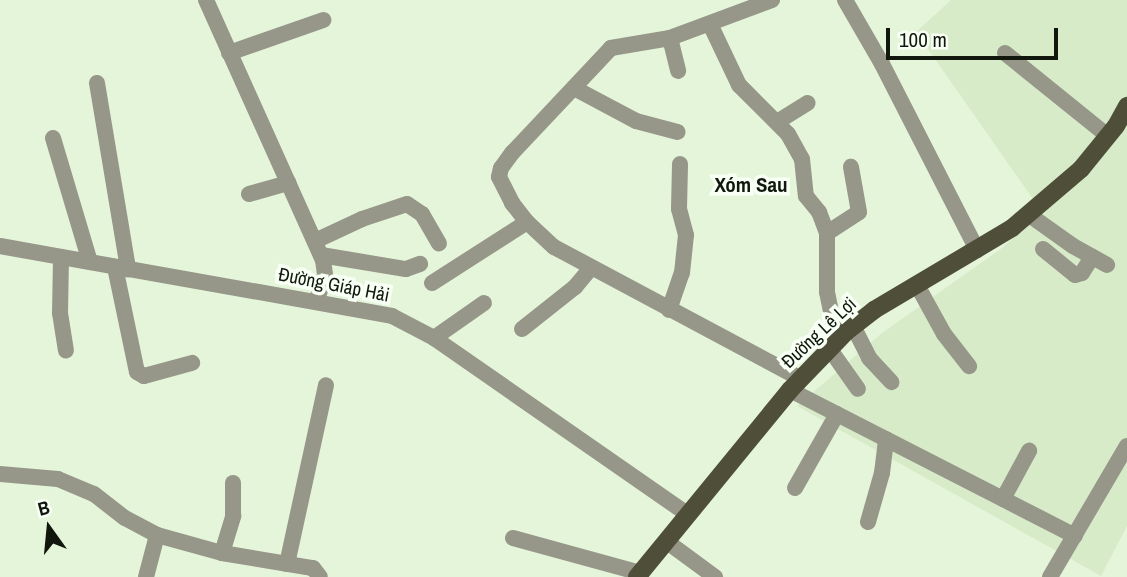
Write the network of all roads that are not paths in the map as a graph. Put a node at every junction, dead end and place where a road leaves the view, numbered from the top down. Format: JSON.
{"nodes":[{"id":1,"x":206,"y":0,"type":"edge"},
{"id":2,"x":772,"y":0,"type":"edge"},
{"id":3,"x":845,"y":0,"type":"edge"},
{"id":4,"x":323,"y":20,"type":"dead end"},
{"id":5,"x":710,"y":24,"type":"junction"},
{"id":6,"x":670,"y":38,"type":"junction"},
{"id":7,"x":229,"y":52,"type":"junction"},
{"id":8,"x":1005,"y":53,"type":"dead end"},
{"id":9,"x":678,"y":71,"type":"dead end"},
{"id":10,"x":97,"y":83,"type":"dead end"},
{"id":11,"x":574,"y":88,"type":"junction"},
{"id":12,"x":807,"y":103,"type":"dead end"},
{"id":13,"x":1127,"y":106,"type":"edge"},
{"id":14,"x":778,"y":122,"type":"junction"},
{"id":15,"x":678,"y":132,"type":"dead end"},
{"id":16,"x":1117,"y":132,"type":"edge"},
{"id":17,"x":53,"y":138,"type":"dead end"},
{"id":18,"x":681,"y":164,"type":"dead end"},
{"id":19,"x":851,"y":167,"type":"dead end"},
{"id":20,"x":288,"y":183,"type":"junction"},
{"id":21,"x":249,"y":194,"type":"dead end"},
{"id":22,"x":1028,"y":214,"type":"junction"},
{"id":23,"x":527,"y":222,"type":"junction"},
{"id":24,"x":827,"y":233,"type":"junction"},
{"id":25,"x":439,"y":244,"type":"dead end"},
{"id":26,"x":0,"y":246,"type":"edge"},
{"id":27,"x":318,"y":248,"type":"junction"},
{"id":28,"x":977,"y":250,"type":"junction"},
{"id":29,"x":1043,"y":250,"type":"dead end"},
{"id":30,"x":61,"y":257,"type":"junction"},
{"id":31,"x":90,"y":262,"type":"junction"},
{"id":32,"x":420,"y":264,"type":"dead end"},
{"id":33,"x":122,"y":268,"type":"junction"},
{"id":34,"x":590,"y":269,"type":"junction"},
{"id":35,"x":432,"y":283,"type":"dead end"},
{"id":36,"x":916,"y":285,"type":"junction"},
{"id":37,"x":316,"y":302,"type":"junction"},
{"id":38,"x":484,"y":303,"type":"dead end"},
{"id":39,"x":670,"y":310,"type":"junction"},
{"id":40,"x":853,"y":326,"type":"junction"},
{"id":41,"x":522,"y":329,"type":"dead end"},
{"id":42,"x":434,"y":338,"type":"junction"},
{"id":43,"x":833,"y":344,"type":"junction"},
{"id":44,"x":66,"y":351,"type":"dead end"},
{"id":45,"x":192,"y":363,"type":"dead end"},
{"id":46,"x":969,"y":366,"type":"dead end"},
{"id":47,"x":891,"y":382,"type":"dead end"},
{"id":48,"x":795,"y":384,"type":"junction"},
{"id":49,"x":326,"y":386,"type":"dead end"},
{"id":50,"x":858,"y":389,"type":"dead end"},
{"id":51,"x":837,"y":414,"type":"junction"},
{"id":52,"x":886,"y":439,"type":"junction"},
{"id":53,"x":1127,"y":446,"type":"edge"},
{"id":54,"x":1029,"y":451,"type":"dead end"},
{"id":55,"x":0,"y":474,"type":"edge"},
{"id":56,"x":233,"y":483,"type":"dead end"},
{"id":57,"x":795,"y":488,"type":"dead end"},
{"id":58,"x":1003,"y":499,"type":"junction"},
{"id":59,"x":687,"y":514,"type":"junction"},
{"id":60,"x":868,"y":522,"type":"dead end"},
{"id":61,"x":157,"y":535,"type":"junction"},
{"id":62,"x":1075,"y":536,"type":"junction"},
{"id":63,"x":513,"y":538,"type":"dead end"},
{"id":64,"x":666,"y":541,"type":"junction"},
{"id":65,"x":222,"y":553,"type":"junction"},
{"id":66,"x":287,"y":564,"type":"junction"},
{"id":67,"x":639,"y":575,"type":"edge"},
{"id":68,"x":146,"y":577,"type":"edge"},
{"id":69,"x":320,"y":577,"type":"edge"},
{"id":70,"x":715,"y":577,"type":"edge"},
{"id":71,"x":1050,"y":577,"type":"edge"}],
"edges":[{"from":1,"to":7,"type":"street"},
{"from":2,"to":5,"type":"street"},
{"from":3,"to":28,"type":"street"},
{"from":4,"to":7,"type":"street"},
{"from":5,"to":6,"type":"street"},
{"from":5,"to":14,"type":"street"},
{"from":6,"to":9,"type":"street"},
{"from":6,"to":11,"type":"street"},
{"from":7,"to":20,"type":"street"},
{"from":8,"to":16,"type":"street"},
{"from":10,"to":33,"type":"street"},
{"from":11,"to":15,"type":"street"},
{"from":11,"to":23,"type":"street"},
{"from":12,"to":14,"type":"street"},
{"from":13,"to":16,"type":"main road","name":"Đường Lê Lợi"},
{"from":14,"to":24,"type":"street"},
{"from":16,"to":22,"type":"main road","name":"Đường Lê Lợi"},
{"from":17,"to":31,"type":"street"},
{"from":18,"to":39,"type":"street"},
{"from":19,"to":24,"type":"street"},
{"from":20,"to":21,"type":"street"},
{"from":20,"to":27,"type":"street"},
{"from":22,"to":28,"type":"main road","name":"Đường Lê Lợi"},
{"from":22,"to":29,"type":"street"},
{"from":23,"to":34,"type":"street"},
{"from":23,"to":35,"type":"street"},
{"from":24,"to":43,"type":"street"},
{"from":25,"to":27,"type":"street"},
{"from":26,"to":30,"type":"street","name":"Đường Giáp Hải"},
{"from":27,"to":32,"type":"street"},
{"from":27,"to":37,"type":"street"},
{"from":28,"to":36,"type":"main road","name":"Đường Lê Lợi"},
{"from":30,"to":31,"type":"street","name":"Đường Giáp Hải"},
{"from":30,"to":44,"type":"street"},
{"from":31,"to":33,"type":"street","name":"Đường Giáp Hải"},
{"from":33,"to":37,"type":"street","name":"Đường Giáp Hải"},
{"from":33,"to":45,"type":"street"},
{"from":34,"to":39,"type":"street"},
{"from":34,"to":41,"type":"street"},
{"from":36,"to":40,"type":"main road","name":"Đường Lê Lợi"},
{"from":36,"to":46,"type":"street"},
{"from":37,"to":42,"type":"street","name":"Đường Giáp Hải"},
{"from":38,"to":42,"type":"street"},
{"from":39,"to":48,"type":"street"},
{"from":40,"to":43,"type":"main road","name":"Đường Lê Lợi"},
{"from":40,"to":47,"type":"street"},
{"from":42,"to":59,"type":"street","name":"Đường Giáp Hải"},
{"from":43,"to":48,"type":"main road","name":"Đường Lê Lợi"},
{"from":43,"to":50,"type":"street"},
{"from":48,"to":51,"type":"street"},
{"from":48,"to":59,"type":"main road","name":"Đường Lê Lợi"},
{"from":49,"to":66,"type":"street"},
{"from":51,"to":52,"type":"street"},
{"from":51,"to":57,"type":"street"},
{"from":52,"to":58,"type":"street"},
{"from":52,"to":60,"type":"street"},
{"from":53,"to":62,"type":"street"},
{"from":54,"to":58,"type":"street"},
{"from":55,"to":61,"type":"street"},
{"from":56,"to":65,"type":"street"},
{"from":58,"to":62,"type":"street"},
{"from":59,"to":64,"type":"main road","name":"Đường Lê Lợi"},
{"from":61,"to":65,"type":"street"},
{"from":61,"to":68,"type":"street"},
{"from":62,"to":71,"type":"street"},
{"from":63,"to":67,"type":"street"},
{"from":64,"to":67,"type":"main road","name":"Đường Lê Lợi"},
{"from":64,"to":70,"type":"street"},
{"from":65,"to":66,"type":"street"},
{"from":66,"to":69,"type":"street"}]}
